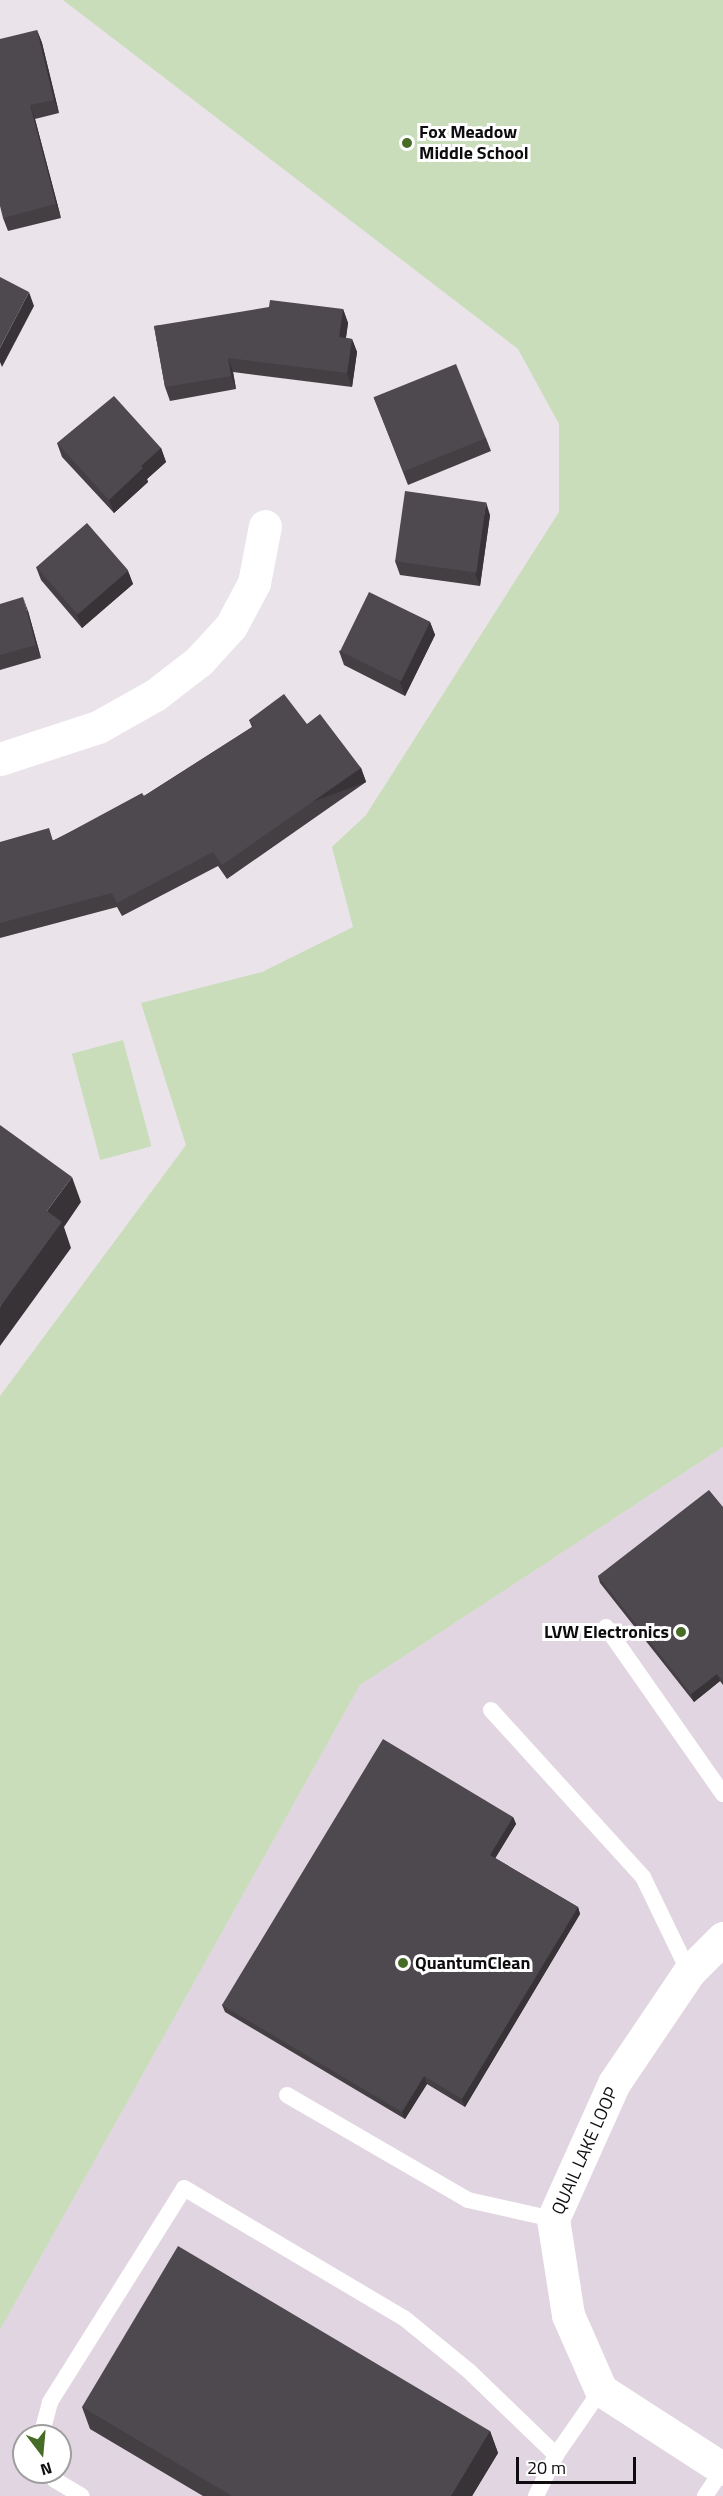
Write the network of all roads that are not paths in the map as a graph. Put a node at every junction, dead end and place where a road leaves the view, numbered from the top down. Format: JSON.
{"nodes":[{"id":1,"x":265,"y":526,"type":"dead end"},
{"id":2,"x":0,"y":759,"type":"edge"},
{"id":3,"x":606,"y":1627,"type":"dead end"},
{"id":4,"x":491,"y":1710,"type":"dead end"},
{"id":5,"x":723,"y":1794,"type":"edge"},
{"id":6,"x":723,"y":1938,"type":"edge"},
{"id":7,"x":689,"y":1972,"type":"junction"},
{"id":8,"x":287,"y":2095,"type":"dead end"},
{"id":9,"x":553,"y":2219,"type":"junction"},
{"id":10,"x":601,"y":2390,"type":"junction"},
{"id":11,"x":44,"y":2424,"type":"edge"},
{"id":12,"x":556,"y":2455,"type":"junction"},
{"id":13,"x":723,"y":2469,"type":"edge"},
{"id":14,"x":62,"y":2484,"type":"edge"},
{"id":15,"x":82,"y":2496,"type":"edge"},
{"id":16,"x":536,"y":2496,"type":"edge"},
{"id":17,"x":705,"y":2496,"type":"edge"}],
"edges":[{"from":1,"to":2,"type":"street"},
{"from":3,"to":5,"type":"lane"},
{"from":4,"to":7,"type":"lane"},
{"from":6,"to":7,"type":"street","name":"QUAIL LAKE LOOP"},
{"from":7,"to":9,"type":"street","name":"QUAIL LAKE LOOP"},
{"from":8,"to":9,"type":"lane"},
{"from":9,"to":10,"type":"street","name":"QUAIL LAKE LOOP"},
{"from":10,"to":12,"type":"lane"},
{"from":10,"to":13,"type":"street"},
{"from":11,"to":12,"type":"lane"},
{"from":12,"to":16,"type":"lane"},
{"from":13,"to":17,"type":"lane"},
{"from":14,"to":15,"type":"lane"}]}
